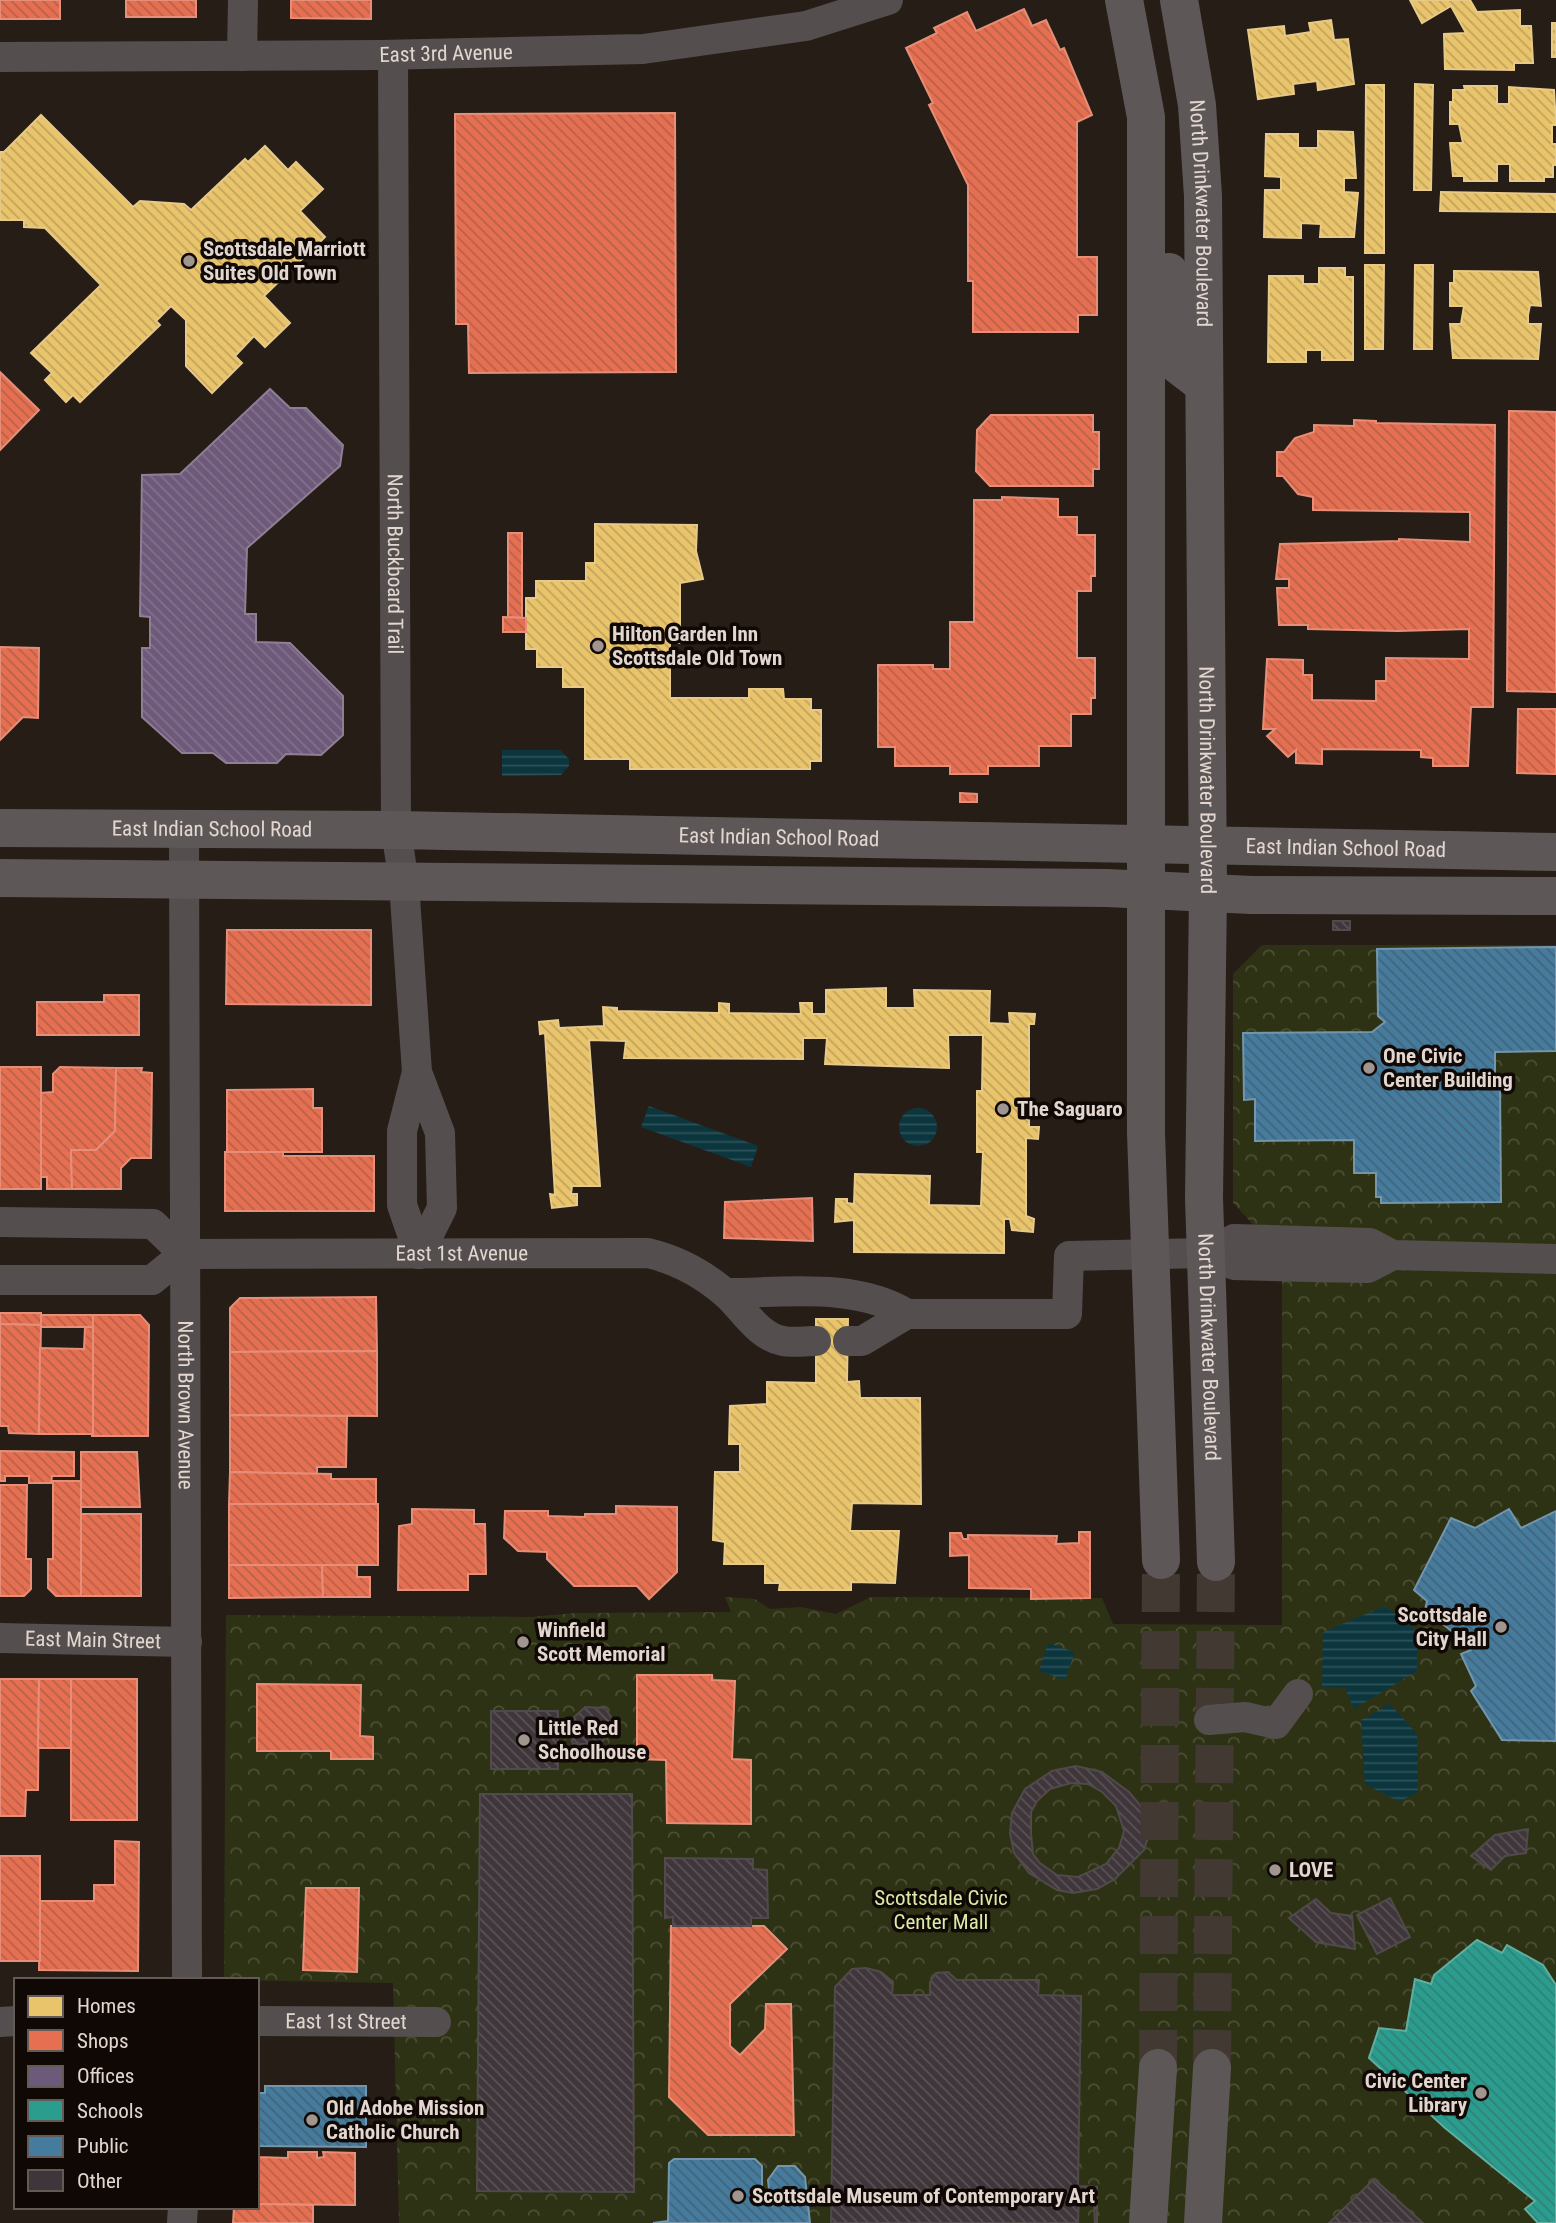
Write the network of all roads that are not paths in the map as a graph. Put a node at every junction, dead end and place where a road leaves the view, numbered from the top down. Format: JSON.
{"nodes":[{"id":1,"x":243,"y":0,"type":"edge"},
{"id":2,"x":888,"y":0,"type":"edge"},
{"id":3,"x":1124,"y":0,"type":"edge"},
{"id":4,"x":1179,"y":0,"type":"edge"},
{"id":5,"x":393,"y":55,"type":"junction"},
{"id":6,"x":0,"y":57,"type":"edge"},
{"id":7,"x":242,"y":57,"type":"junction"},
{"id":8,"x":1146,"y":228,"type":"junction"},
{"id":9,"x":1204,"y":385,"type":"junction"},
{"id":10,"x":0,"y":828,"type":"edge"},
{"id":11,"x":184,"y":829,"type":"junction"},
{"id":12,"x":396,"y":830,"type":"junction"},
{"id":13,"x":1145,"y":844,"type":"junction"},
{"id":14,"x":1208,"y":846,"type":"junction"},
{"id":15,"x":1556,"y":852,"type":"edge"},
{"id":16,"x":0,"y":878,"type":"edge"},
{"id":17,"x":183,"y":880,"type":"junction"},
{"id":18,"x":404,"y":883,"type":"junction"},
{"id":19,"x":1146,"y":891,"type":"junction"},
{"id":20,"x":1208,"y":893,"type":"junction"},
{"id":21,"x":1556,"y":896,"type":"edge"},
{"id":22,"x":417,"y":1072,"type":"junction"},
{"id":23,"x":0,"y":1222,"type":"edge"},
{"id":24,"x":1205,"y":1252,"type":"junction"},
{"id":25,"x":184,"y":1254,"type":"junction"},
{"id":26,"x":419,"y":1254,"type":"junction"},
{"id":27,"x":1149,"y":1256,"type":"junction"},
{"id":28,"x":1556,"y":1259,"type":"edge"},
{"id":29,"x":0,"y":1280,"type":"edge"},
{"id":30,"x":726,"y":1293,"type":"junction"},
{"id":31,"x":907,"y":1314,"type":"junction"},
{"id":32,"x":816,"y":1341,"type":"dead end"},
{"id":33,"x":848,"y":1341,"type":"dead end"},
{"id":34,"x":1161,"y":1560,"type":"tunnel mouth"},
{"id":35,"x":1216,"y":1562,"type":"tunnel mouth"},
{"id":36,"x":0,"y":1638,"type":"edge"},
{"id":37,"x":187,"y":1642,"type":"junction"},
{"id":38,"x":1298,"y":1694,"type":"dead end"},
{"id":39,"x":1209,"y":1720,"type":"dead end"},
{"id":40,"x":187,"y":1978,"type":"edge"},
{"id":41,"x":259,"y":2021,"type":"edge"},
{"id":42,"x":436,"y":2022,"type":"dead end"},
{"id":43,"x":1158,"y":2068,"type":"tunnel mouth"},
{"id":44,"x":1212,"y":2068,"type":"tunnel mouth"},
{"id":45,"x":1148,"y":2223,"type":"edge"},
{"id":46,"x":1203,"y":2223,"type":"edge"}],
"edges":[{"from":1,"to":7,"type":"street"},
{"from":2,"to":5,"type":"street","name":"East 3rd Avenue"},
{"from":3,"to":8,"type":"main road"},
{"from":4,"to":9,"type":"main road","name":"North Drinkwater Boulevard"},
{"from":5,"to":7,"type":"street","name":"East 3rd Avenue"},
{"from":5,"to":12,"type":"street","name":"North Buckboard Trail"},
{"from":6,"to":7,"type":"street","name":"East 3rd Avenue"},
{"from":8,"to":9,"type":"main road"},
{"from":8,"to":13,"type":"main road"},
{"from":9,"to":14,"type":"main road","name":"North Drinkwater Boulevard"},
{"from":10,"to":11,"type":"main road","name":"East Indian School Road"},
{"from":11,"to":12,"type":"main road","name":"East Indian School Road"},
{"from":11,"to":17,"type":"street","name":"North Brown Avenue"},
{"from":12,"to":13,"type":"main road","name":"East Indian School Road"},
{"from":12,"to":18,"type":"street","name":"North Buckboard Trail"},
{"from":13,"to":14,"type":"main road","name":"East Indian School Road"},
{"from":13,"to":19,"type":"main road"},
{"from":14,"to":15,"type":"main road","name":"East Indian School Road"},
{"from":14,"to":20,"type":"main road","name":"North Drinkwater Boulevard"},
{"from":16,"to":17,"type":"main road"},
{"from":17,"to":18,"type":"main road"},
{"from":17,"to":25,"type":"street","name":"North Brown Avenue"},
{"from":18,"to":19,"type":"main road"},
{"from":18,"to":22,"type":"street","name":"North Buckboard Trail"},
{"from":19,"to":20,"type":"main road"},
{"from":19,"to":27,"type":"main road"},
{"from":20,"to":21,"type":"main road"},
{"from":20,"to":24,"type":"main road","name":"North Drinkwater Boulevard"},
{"from":22,"to":26,"type":"street","name":"North Buckboard Trail"},
{"from":22,"to":26,"type":"street","name":"North Buckboard Trail"},
{"from":23,"to":25,"type":"street"},
{"from":24,"to":27,"type":"street"},
{"from":24,"to":28,"type":"street"},
{"from":24,"to":35,"type":"main road","name":"North Drinkwater Boulevard"},
{"from":25,"to":26,"type":"street","name":"East 1st Avenue"},
{"from":25,"to":29,"type":"street"},
{"from":25,"to":37,"type":"street","name":"North Brown Avenue"},
{"from":26,"to":30,"type":"street","name":"East 1st Avenue"},
{"from":27,"to":31,"type":"street"},
{"from":27,"to":34,"type":"main road"},
{"from":30,"to":31,"type":"street"},
{"from":30,"to":32,"type":"street","name":"East 1st Avenue"},
{"from":31,"to":33,"type":"street"},
{"from":36,"to":37,"type":"street","name":"East Main Street"},
{"from":37,"to":40,"type":"street","name":"North Brown Avenue"},
{"from":38,"to":39,"type":"street"},
{"from":41,"to":42,"type":"street","name":"East 1st Street"},
{"from":43,"to":45,"type":"main road"},
{"from":44,"to":46,"type":"main road"}]}
